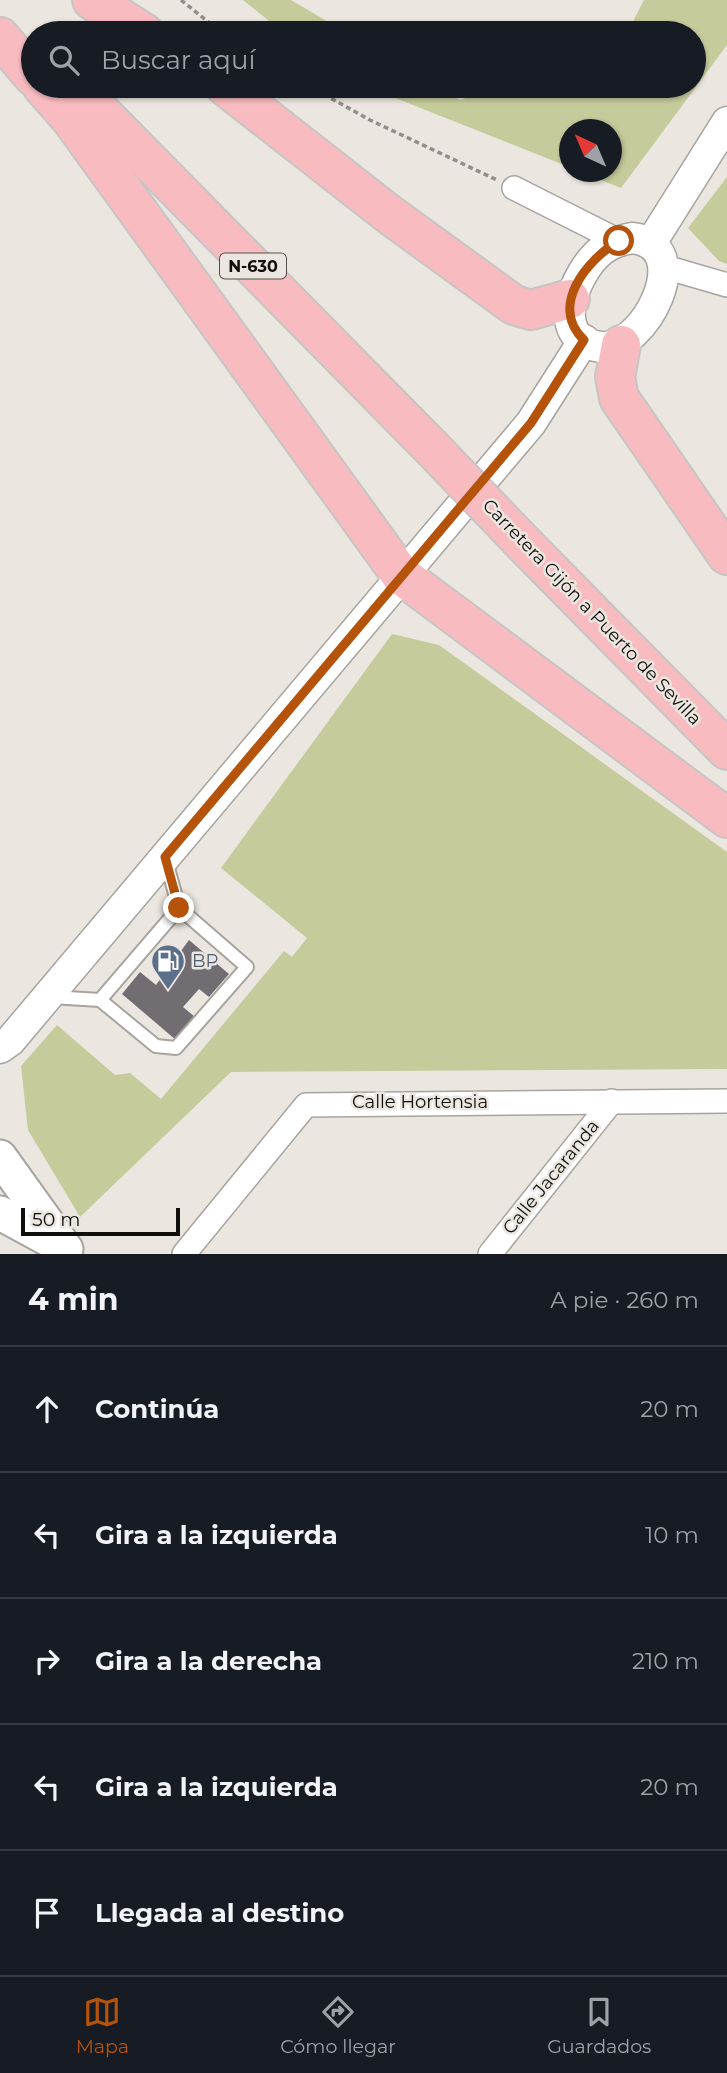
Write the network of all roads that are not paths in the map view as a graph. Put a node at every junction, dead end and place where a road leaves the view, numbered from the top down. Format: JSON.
{"nodes":[{"id":1,"x":92,"y":0,"type":"edge"},
{"id":2,"x":0,"y":14,"type":"edge"},
{"id":3,"x":125,"y":21,"type":"edge"},
{"id":4,"x":21,"y":34,"type":"edge"},
{"id":5,"x":0,"y":37,"type":"edge"},
{"id":6,"x":21,"y":62,"type":"edge"},
{"id":7,"x":53,"y":98,"type":"edge"},
{"id":8,"x":87,"y":98,"type":"edge"},
{"id":9,"x":240,"y":98,"type":"edge"},
{"id":10,"x":727,"y":122,"type":"edge"},
{"id":11,"x":514,"y":188,"type":"road end"},
{"id":12,"x":619,"y":241,"type":"junction"},
{"id":13,"x":658,"y":255,"type":"junction"},
{"id":14,"x":727,"y":285,"type":"edge"},
{"id":15,"x":570,"y":299,"type":"junction"},
{"id":16,"x":602,"y":343,"type":"junction"},
{"id":17,"x":727,"y":555,"type":"edge"},
{"id":18,"x":401,"y":575,"type":"junction"},
{"id":19,"x":727,"y":750,"type":"edge"},
{"id":20,"x":727,"y":818,"type":"edge"},
{"id":21,"x":165,"y":857,"type":"junction"},
{"id":22,"x":179,"y":908,"type":"junction"},
{"id":23,"x":48,"y":997,"type":"junction"},
{"id":24,"x":100,"y":1000,"type":"junction"},
{"id":25,"x":5,"y":1045,"type":"edge"},
{"id":26,"x":0,"y":1071,"type":"edge"},
{"id":27,"x":612,"y":1101,"type":"junction"},
{"id":28,"x":727,"y":1101,"type":"edge"},
{"id":29,"x":0,"y":1157,"type":"edge"},
{"id":30,"x":0,"y":1213,"type":"edge"},
{"id":31,"x":69,"y":1252,"type":"edge"},
{"id":32,"x":184,"y":1254,"type":"edge"},
{"id":33,"x":490,"y":1254,"type":"edge"}],
"edges":[{"from":1,"to":3,"type":"highway"},
{"from":2,"to":4,"type":"highway"},
{"from":5,"to":6,"type":"highway"},
{"from":7,"to":18,"type":"highway"},
{"from":8,"to":19,"type":"highway","name":"Carretera Gijón a Puerto de Sevilla","number":"N-630","bridge":true},
{"from":9,"to":15,"type":"highway"},
{"from":10,"to":13,"type":"street"},
{"from":11,"to":12,"type":"street"},
{"from":12,"to":13,"type":"street"},
{"from":12,"to":15,"type":"street"},
{"from":13,"to":14,"type":"street"},
{"from":13,"to":16,"type":"street"},
{"from":15,"to":16,"type":"street"},
{"from":16,"to":17,"type":"highway"},
{"from":16,"to":18,"type":"street"},
{"from":18,"to":20,"type":"highway"},
{"from":18,"to":21,"type":"street"},
{"from":21,"to":22,"type":"lane"},
{"from":21,"to":23,"type":"street"},
{"from":22,"to":24,"type":"lane"},
{"from":22,"to":24,"type":"lane"},
{"from":23,"to":24,"type":"lane"},
{"from":23,"to":25,"type":"street"},
{"from":25,"to":26,"type":"street"},
{"from":27,"to":28,"type":"street","name":"Calle Hortensia"},
{"from":27,"to":32,"type":"street","name":"Calle Hortensia"},
{"from":27,"to":33,"type":"street","name":"Calle Jacaranda"},
{"from":29,"to":31,"type":"main road"},
{"from":30,"to":31,"type":"main road"}]}
